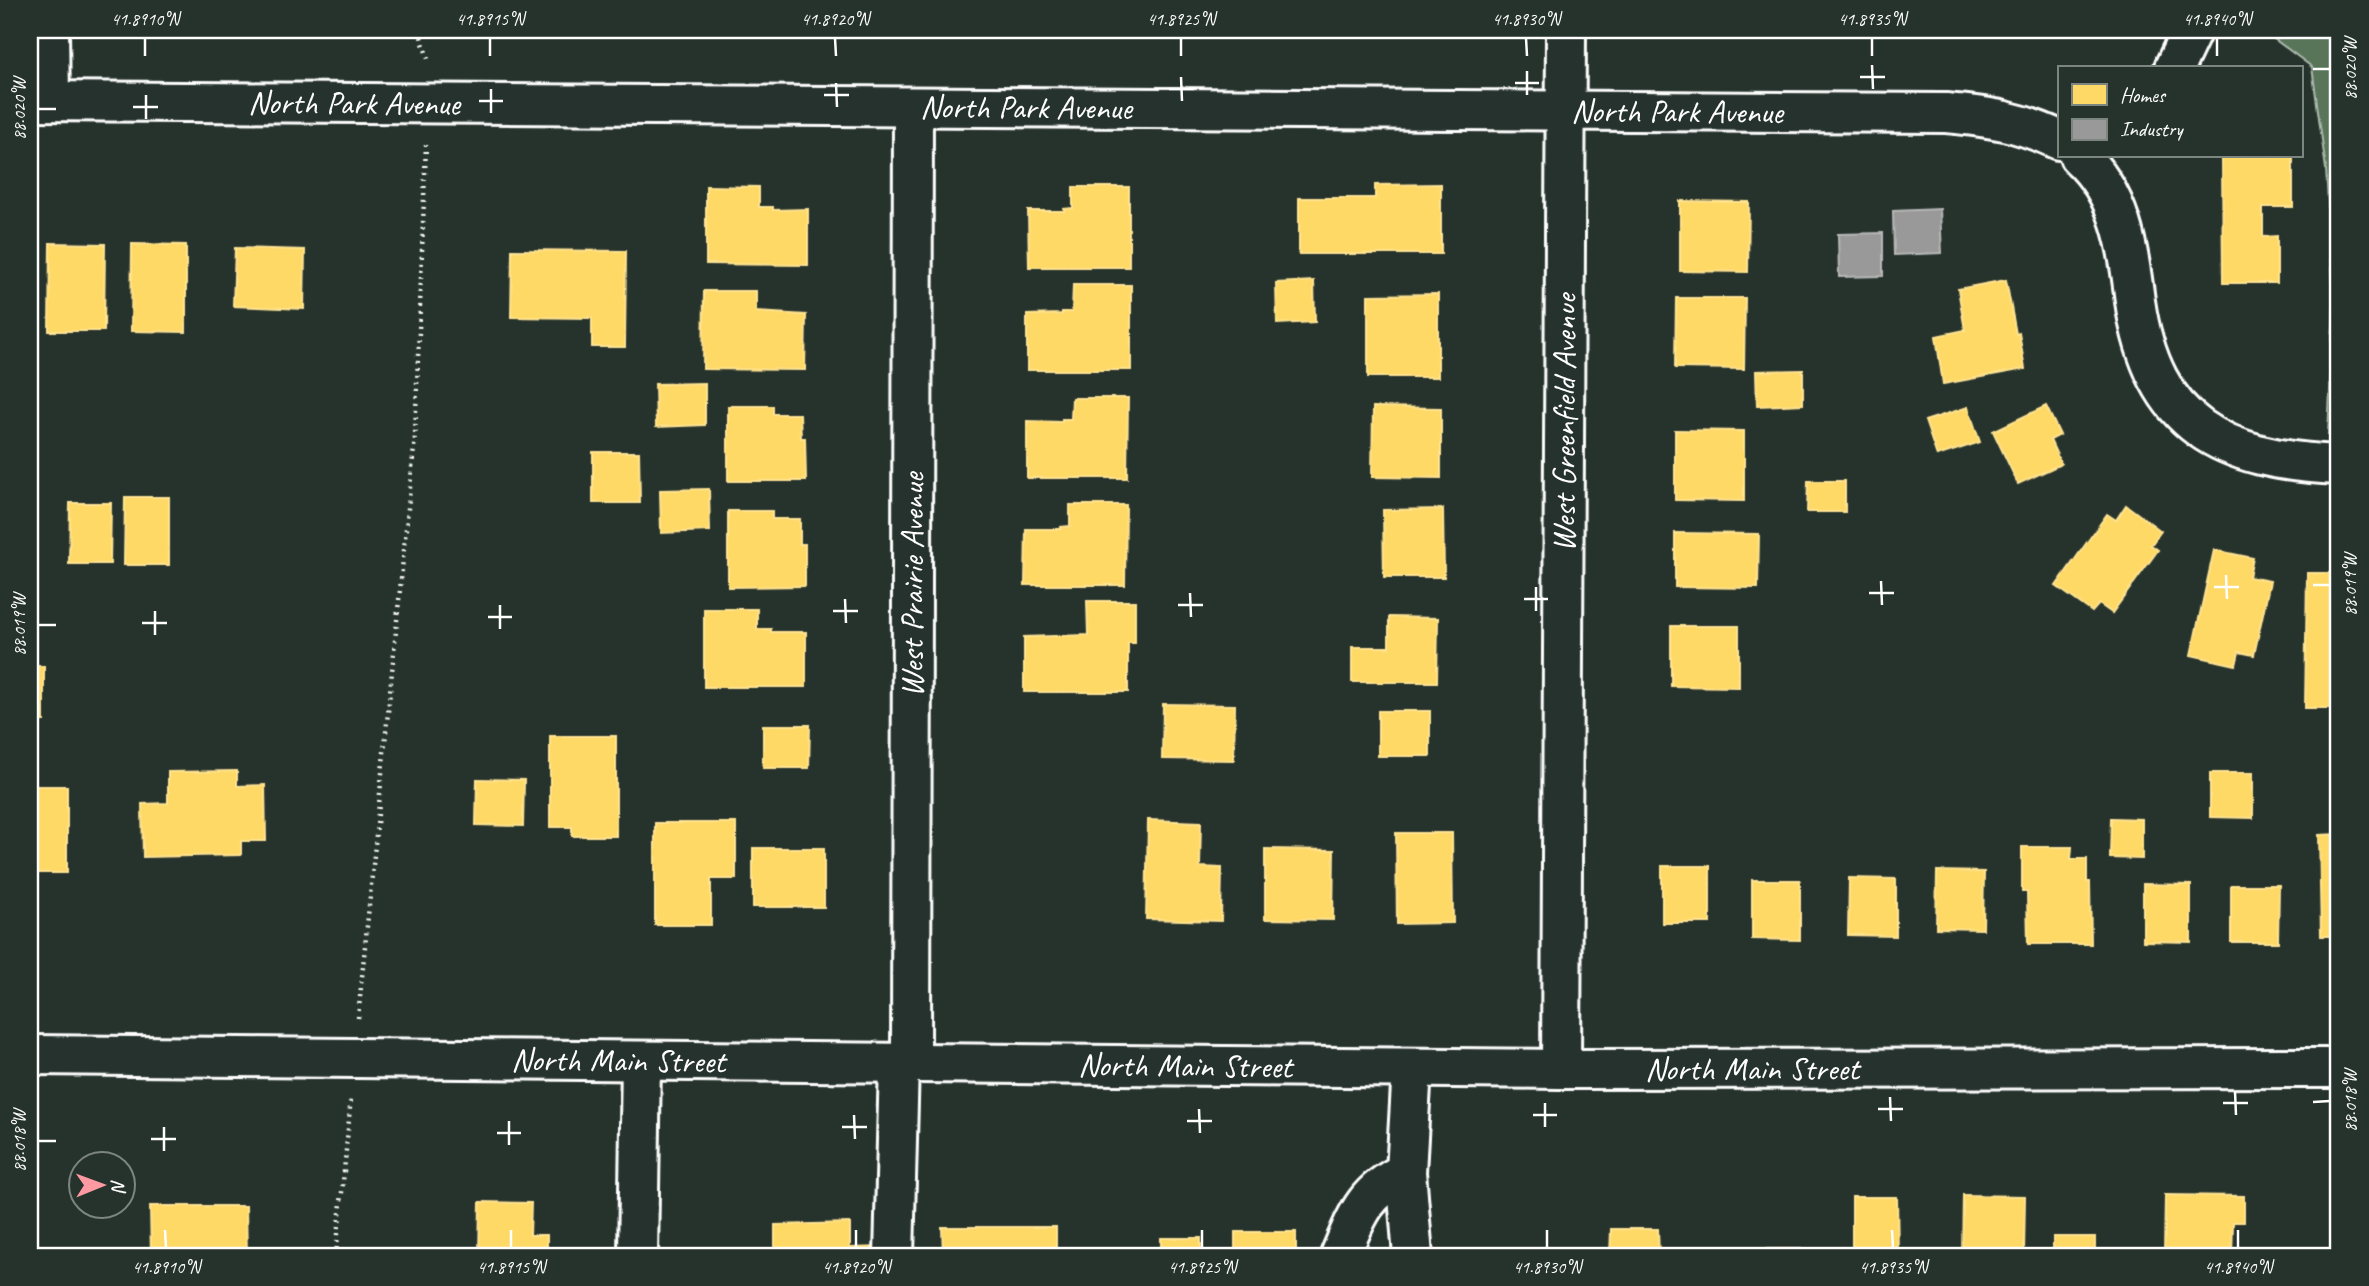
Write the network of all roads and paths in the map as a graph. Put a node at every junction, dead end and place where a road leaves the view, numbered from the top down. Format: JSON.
{"nodes":[{"id":1,"x":49,"y":30,"type":"edge"},
{"id":2,"x":419,"y":30,"type":"edge"},
{"id":3,"x":1566,"y":30,"type":"edge"},
{"id":4,"x":2192,"y":30,"type":"edge"},
{"id":5,"x":2175,"y":66,"type":"edge"},
{"id":6,"x":428,"y":72,"type":"dead end"},
{"id":7,"x":40,"y":101,"type":"edge"},
{"id":8,"x":913,"y":108,"type":"junction"},
{"id":9,"x":1566,"y":110,"type":"junction"},
{"id":10,"x":426,"y":134,"type":"dead end"},
{"id":11,"x":2058,"y":140,"type":"edge"},
{"id":12,"x":2097,"y":161,"type":"edge"},
{"id":13,"x":2339,"y":465,"type":"edge"},
{"id":14,"x":358,"y":1022,"type":"dead end"},
{"id":15,"x":30,"y":1055,"type":"edge"},
{"id":16,"x":641,"y":1061,"type":"junction"},
{"id":17,"x":905,"y":1063,"type":"junction"},
{"id":18,"x":1412,"y":1068,"type":"junction"},
{"id":19,"x":2339,"y":1068,"type":"edge"},
{"id":20,"x":1561,"y":1069,"type":"junction"},
{"id":21,"x":351,"y":1089,"type":"dead end"},
{"id":22,"x":1406,"y":1172,"type":"junction"},
{"id":23,"x":336,"y":1256,"type":"edge"},
{"id":24,"x":638,"y":1256,"type":"edge"},
{"id":25,"x":894,"y":1256,"type":"edge"},
{"id":26,"x":1340,"y":1256,"type":"edge"},
{"id":27,"x":1413,"y":1256,"type":"edge"}],
"edges":[{"from":1,"to":7,"type":"street"},
{"from":2,"to":6,"type":"path"},
{"from":3,"to":9,"type":"street","name":"West Greenfield Avenue"},
{"from":4,"to":5,"type":"street"},
{"from":7,"to":8,"type":"street","name":"North Park Avenue"},
{"from":8,"to":9,"type":"street","name":"North Park Avenue"},
{"from":8,"to":17,"type":"street","name":"West Prairie Avenue"},
{"from":9,"to":11,"type":"street","name":"North Park Avenue"},
{"from":9,"to":20,"type":"street","name":"West Greenfield Avenue"},
{"from":10,"to":14,"type":"path"},
{"from":12,"to":13,"type":"street"},
{"from":15,"to":16,"type":"street","name":"North Main Street"},
{"from":16,"to":17,"type":"street","name":"North Main Street"},
{"from":16,"to":24,"type":"street"},
{"from":17,"to":18,"type":"street","name":"North Main Street"},
{"from":17,"to":25,"type":"street","name":"West Prairie Avenue"},
{"from":18,"to":20,"type":"street","name":"North Main Street"},
{"from":18,"to":22,"type":"street"},
{"from":19,"to":20,"type":"street","name":"North Main Street"},
{"from":21,"to":23,"type":"path"},
{"from":22,"to":26,"type":"street"},
{"from":22,"to":27,"type":"street"}]}
